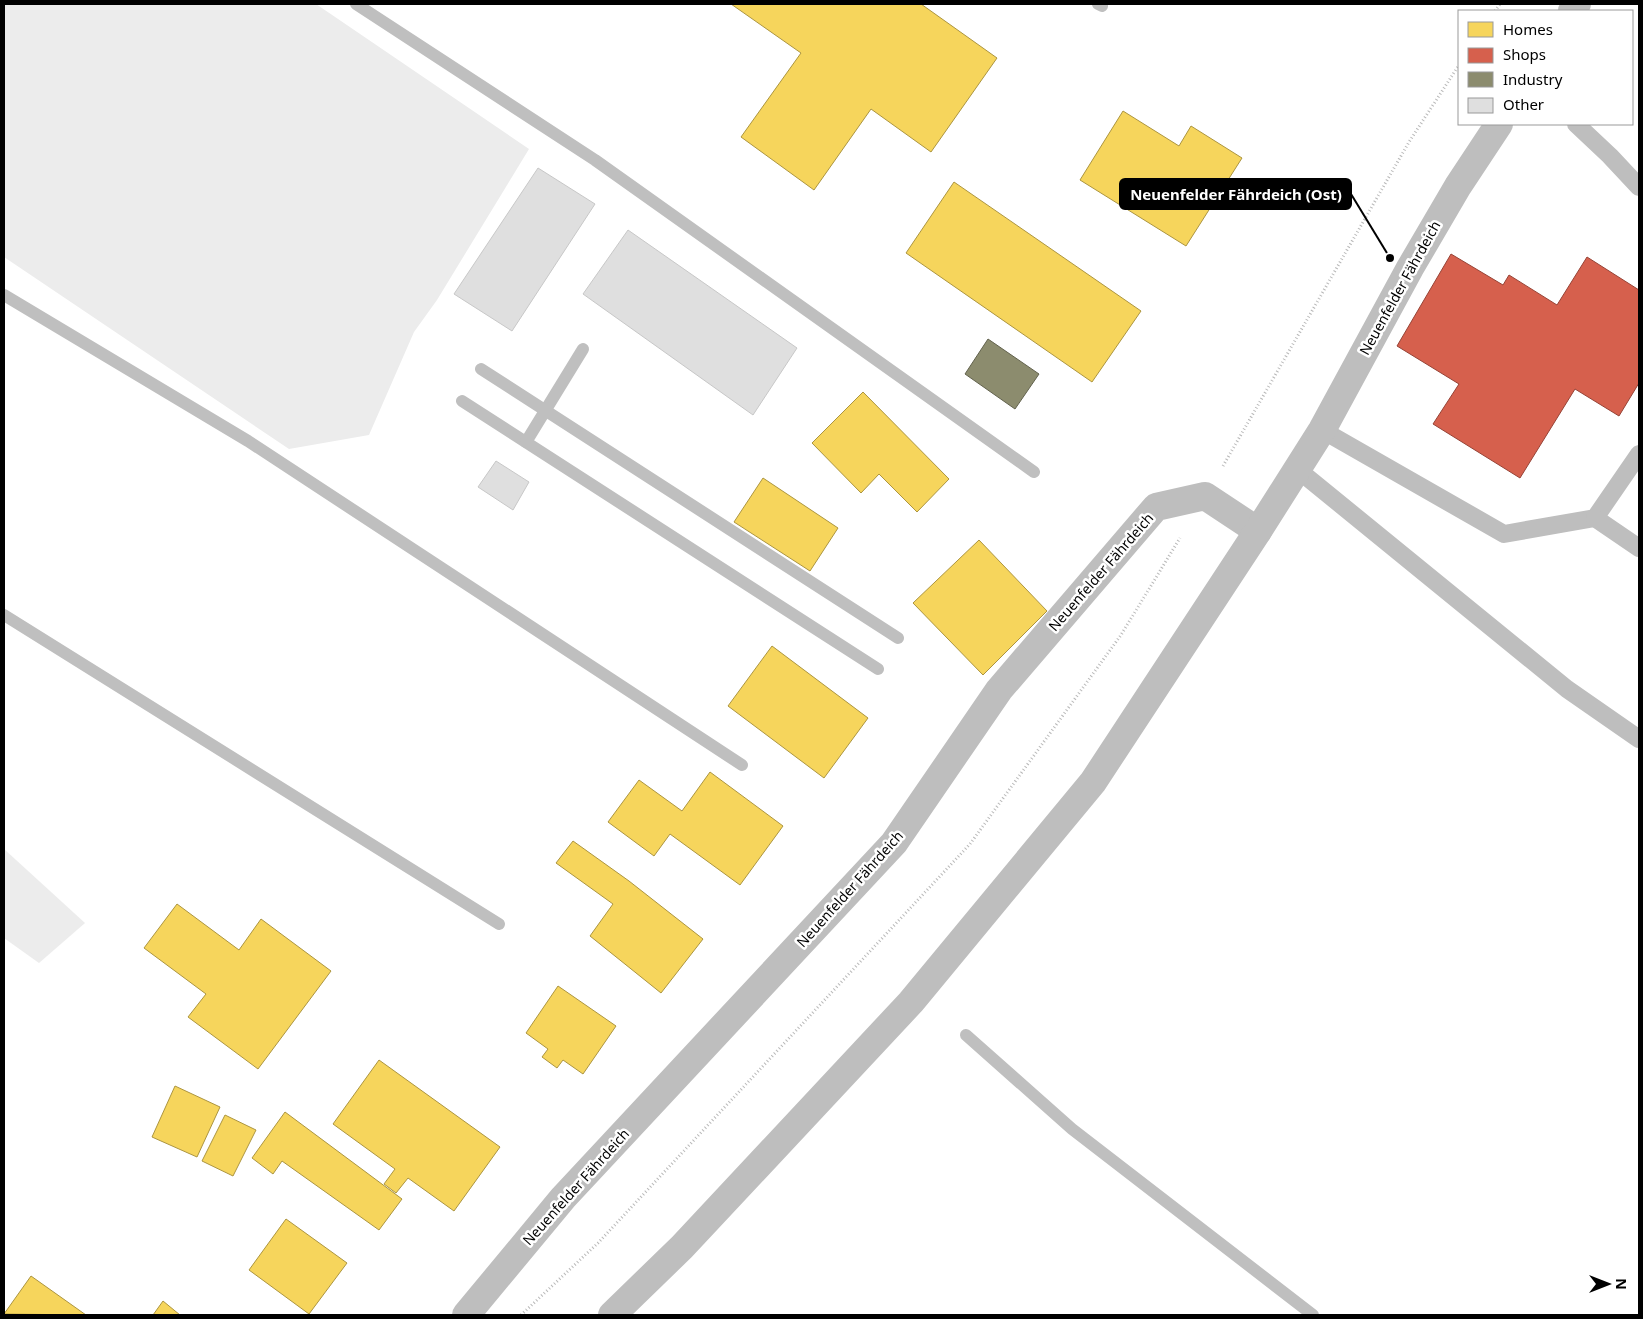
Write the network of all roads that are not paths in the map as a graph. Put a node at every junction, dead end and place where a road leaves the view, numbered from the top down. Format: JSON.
{"nodes":[{"id":1,"x":1498,"y":125,"type":"edge"},
{"id":2,"x":1577,"y":125,"type":"edge"},
{"id":3,"x":1639,"y":187,"type":"edge"},
{"id":4,"x":1322,"y":430,"type":"junction"},
{"id":5,"x":1639,"y":454,"type":"edge"},
{"id":6,"x":1297,"y":469,"type":"junction"},
{"id":7,"x":1595,"y":518,"type":"junction"},
{"id":8,"x":1258,"y":531,"type":"junction"},
{"id":9,"x":1639,"y":548,"type":"edge"},
{"id":10,"x":1639,"y":738,"type":"edge"},
{"id":11,"x":466,"y":1315,"type":"edge"},
{"id":12,"x":612,"y":1315,"type":"edge"}],
"edges":[{"from":1,"to":4,"type":"street","name":"Neuenfelder Fährdeich"},
{"from":2,"to":3,"type":"lane"},
{"from":4,"to":6,"type":"street","name":"Neuenfelder Fährdeich"},
{"from":4,"to":7,"type":"lane"},
{"from":5,"to":7,"type":"lane"},
{"from":6,"to":8,"type":"street","name":"Neuenfelder Fährdeich"},
{"from":6,"to":10,"type":"lane"},
{"from":7,"to":9,"type":"lane"},
{"from":8,"to":11,"type":"street","name":"Neuenfelder Fährdeich"},
{"from":8,"to":12,"type":"street","name":"Neuenfelder Fährdeich"}]}
